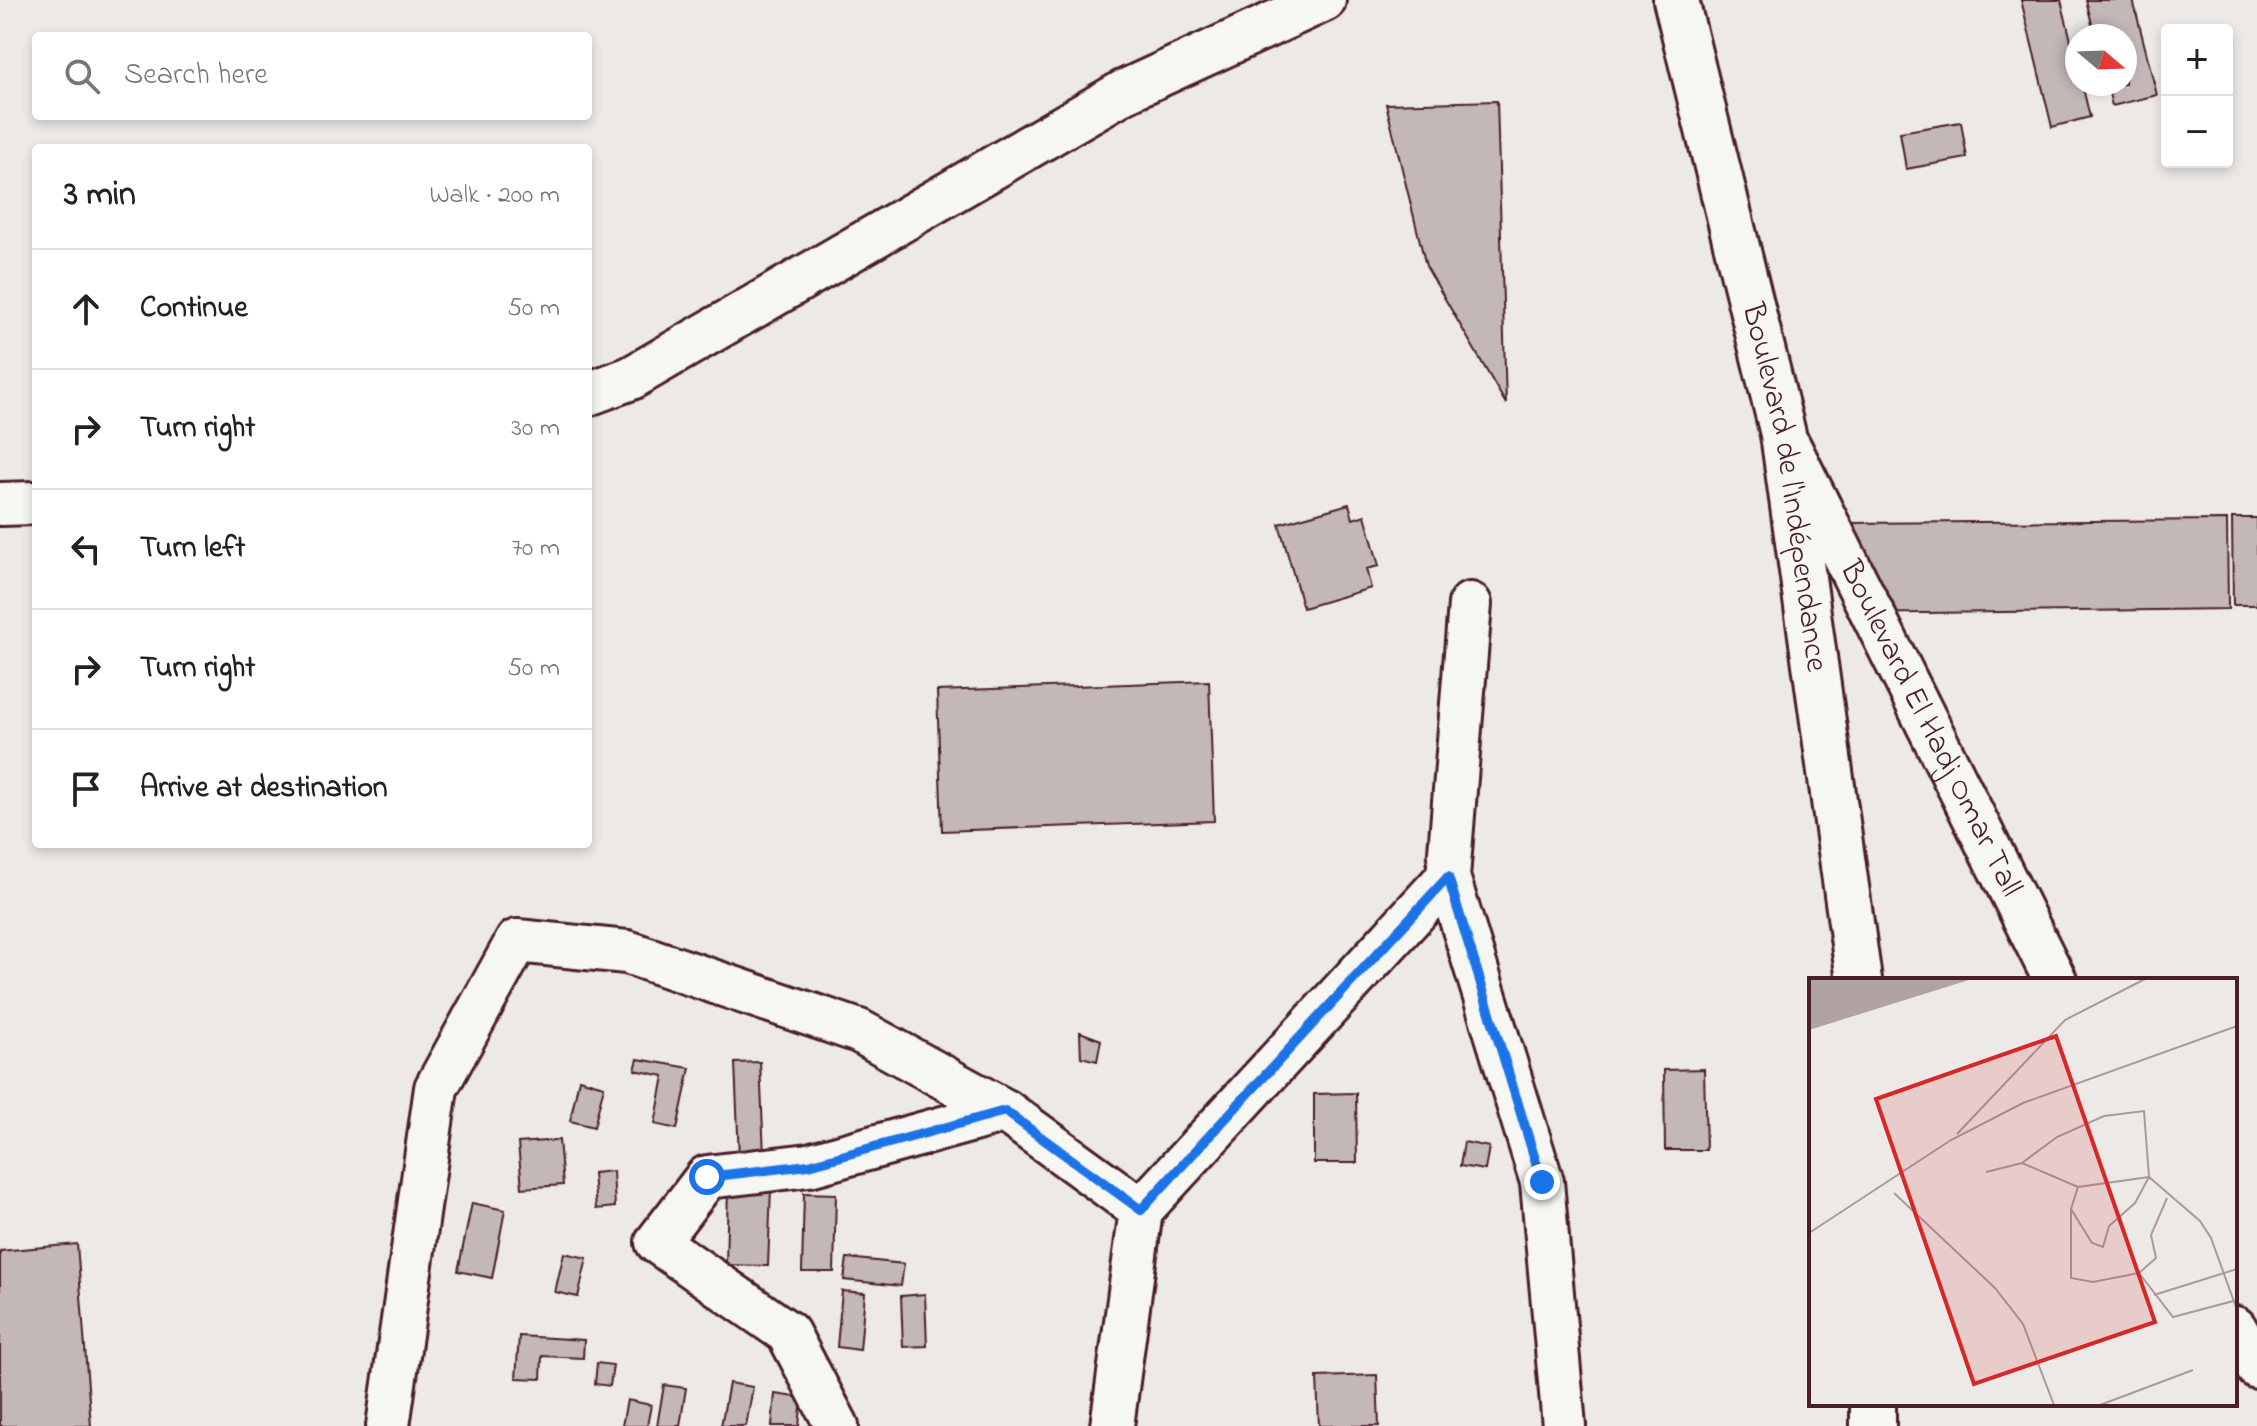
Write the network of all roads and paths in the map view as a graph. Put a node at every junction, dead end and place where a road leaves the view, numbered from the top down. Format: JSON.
{"nodes":[{"id":1,"x":1324,"y":0,"type":"edge"},
{"id":2,"x":1676,"y":0,"type":"edge"},
{"id":3,"x":592,"y":393,"type":"edge"},
{"id":4,"x":1783,"y":434,"type":"junction"},
{"id":5,"x":32,"y":503,"type":"edge"},
{"id":6,"x":0,"y":504,"type":"edge"},
{"id":7,"x":1470,"y":604,"type":"dead end"},
{"id":8,"x":1448,"y":877,"type":"junction"},
{"id":9,"x":1859,"y":978,"type":"edge"},
{"id":10,"x":2054,"y":978,"type":"edge"},
{"id":11,"x":1005,"y":1111,"type":"junction"},
{"id":12,"x":1141,"y":1210,"type":"junction"},
{"id":13,"x":2237,"y":1332,"type":"edge"},
{"id":14,"x":2257,"y":1367,"type":"edge"},
{"id":15,"x":388,"y":1426,"type":"edge"},
{"id":16,"x":837,"y":1426,"type":"edge"},
{"id":17,"x":1112,"y":1426,"type":"edge"},
{"id":18,"x":1564,"y":1426,"type":"edge"}],
"edges":[{"from":1,"to":3,"type":"street"},
{"from":2,"to":4,"type":"highway","name":"Boulevard de l'Indépendance"},
{"from":4,"to":9,"type":"highway","name":"Boulevard de l'Indépendance"},
{"from":4,"to":10,"type":"street","name":"Boulevard El Hadj Omar Tall"},
{"from":5,"to":6,"type":"street"},
{"from":7,"to":8,"type":"street"},
{"from":8,"to":12,"type":"street"},
{"from":8,"to":18,"type":"street"},
{"from":11,"to":12,"type":"street"},
{"from":11,"to":15,"type":"street"},
{"from":11,"to":16,"type":"street"},
{"from":12,"to":17,"type":"street"},
{"from":13,"to":14,"type":"street"}]}
